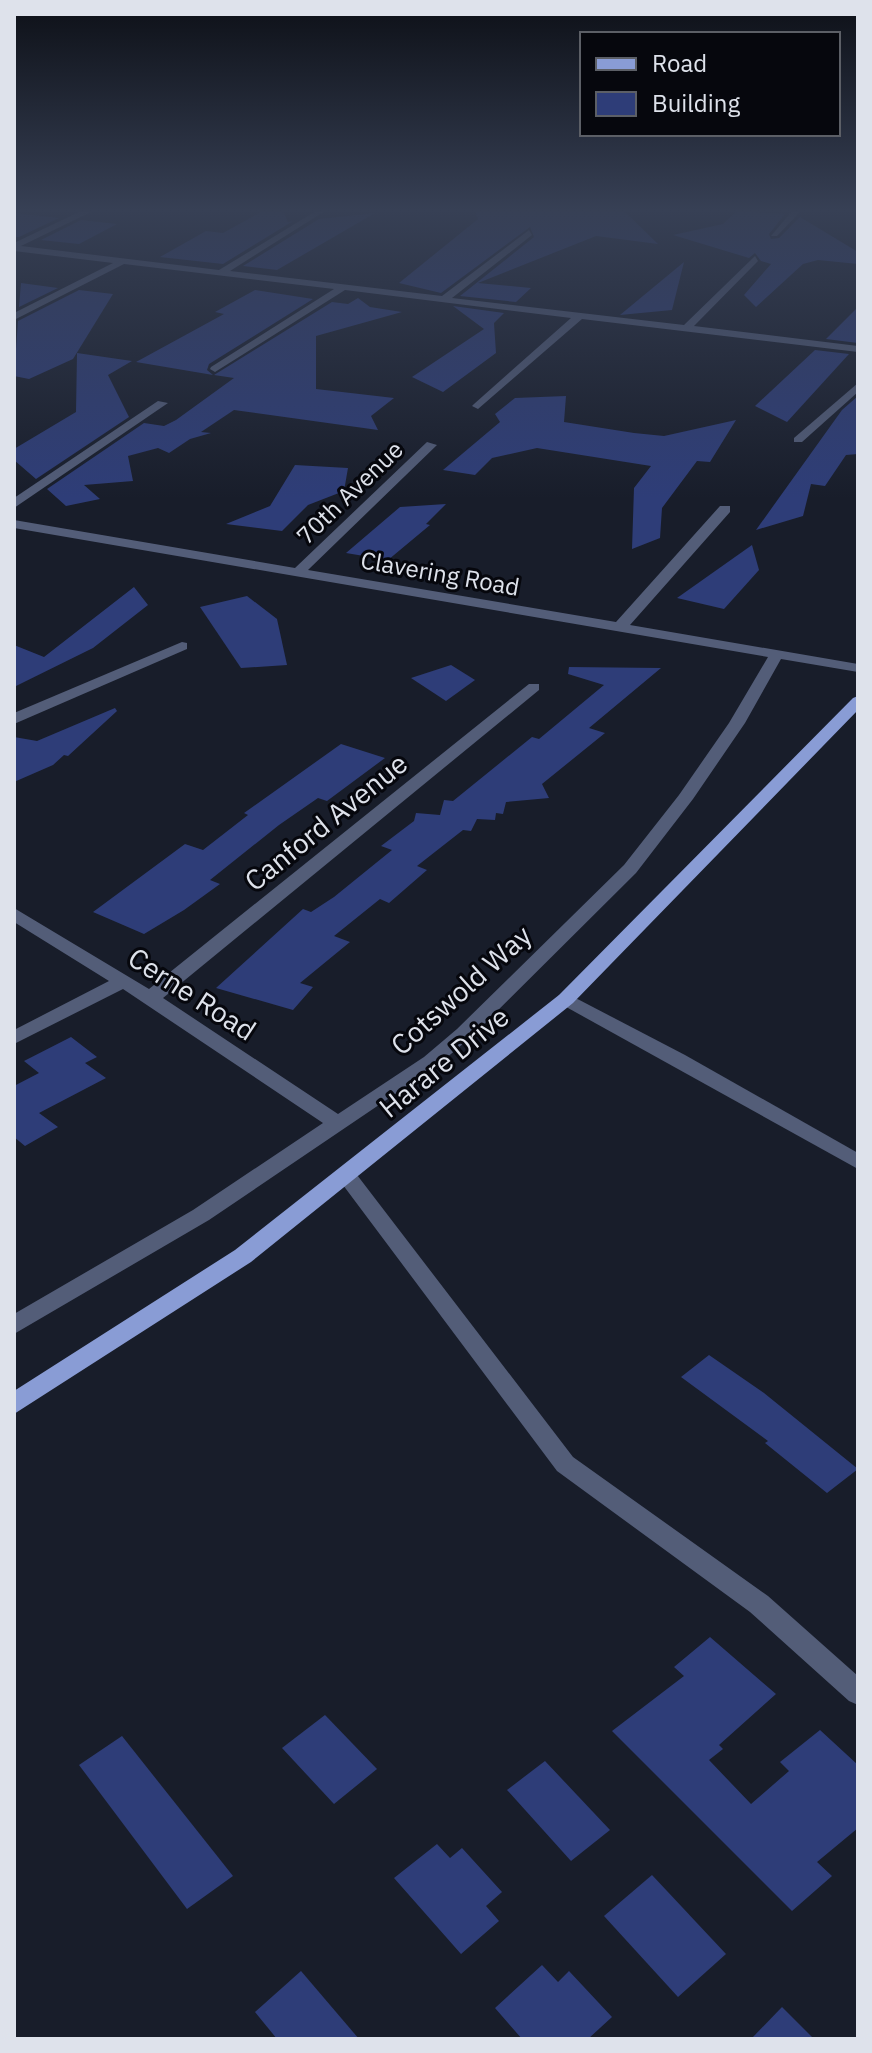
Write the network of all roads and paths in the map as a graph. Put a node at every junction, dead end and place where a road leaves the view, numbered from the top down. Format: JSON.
{"nodes":[{"id":1,"x":34,"y":307,"type":"edge"},
{"id":2,"x":313,"y":307,"type":"edge"},
{"id":3,"x":497,"y":307,"type":"edge"},
{"id":4,"x":708,"y":307,"type":"edge"},
{"id":5,"x":14,"y":317,"type":"edge"},
{"id":6,"x":578,"y":317,"type":"junction"},
{"id":7,"x":686,"y":329,"type":"junction"},
{"id":8,"x":858,"y":349,"type":"edge"},
{"id":9,"x":215,"y":369,"type":"dead end"},
{"id":10,"x":858,"y":386,"type":"edge"},
{"id":11,"x":162,"y":403,"type":"dead end"},
{"id":12,"x":478,"y":406,"type":"dead end"},
{"id":13,"x":798,"y":440,"type":"dead end"},
{"id":14,"x":431,"y":445,"type":"dead end"},
{"id":15,"x":14,"y":504,"type":"edge"},
{"id":16,"x":725,"y":509,"type":"dead end"},
{"id":17,"x":14,"y":524,"type":"edge"},
{"id":18,"x":298,"y":572,"type":"junction"},
{"id":19,"x":619,"y":628,"type":"junction"},
{"id":20,"x":182,"y":646,"type":"dead end"},
{"id":21,"x":777,"y":654,"type":"junction"},
{"id":22,"x":858,"y":668,"type":"edge"},
{"id":23,"x":534,"y":687,"type":"dead end"},
{"id":24,"x":858,"y":701,"type":"edge"},
{"id":25,"x":14,"y":719,"type":"edge"},
{"id":26,"x":14,"y":914,"type":"edge"},
{"id":27,"x":122,"y":982,"type":"junction"},
{"id":28,"x":150,"y":998,"type":"junction"},
{"id":29,"x":566,"y":999,"type":"junction"},
{"id":30,"x":14,"y":1038,"type":"edge"},
{"id":31,"x":337,"y":1123,"type":"junction"},
{"id":32,"x":858,"y":1162,"type":"edge"},
{"id":33,"x":347,"y":1176,"type":"junction"},
{"id":34,"x":14,"y":1325,"type":"edge"},
{"id":35,"x":14,"y":1404,"type":"edge"},
{"id":36,"x":858,"y":1693,"type":"edge"}],
"edges":[{"from":1,"to":5,"type":"street"},
{"from":2,"to":9,"type":"street"},
{"from":3,"to":6,"type":"street"},
{"from":4,"to":7,"type":"street"},
{"from":6,"to":7,"type":"street"},
{"from":6,"to":12,"type":"street"},
{"from":7,"to":8,"type":"street"},
{"from":10,"to":13,"type":"street"},
{"from":11,"to":15,"type":"street"},
{"from":14,"to":18,"type":"street","name":"70th Avenue"},
{"from":16,"to":19,"type":"street"},
{"from":17,"to":18,"type":"street","name":"Clavering Road"},
{"from":18,"to":19,"type":"street","name":"Clavering Road"},
{"from":19,"to":21,"type":"street","name":"Clavering Road"},
{"from":20,"to":25,"type":"street"},
{"from":21,"to":22,"type":"street","name":"Clavering Road"},
{"from":21,"to":31,"type":"street","name":"Cotswold Way"},
{"from":23,"to":28,"type":"street","name":"Canford Avenue"},
{"from":24,"to":29,"type":"main road","name":"Harare Drive"},
{"from":26,"to":27,"type":"street","name":"Cerne Road"},
{"from":27,"to":28,"type":"street","name":"Cerne Road"},
{"from":27,"to":30,"type":"street"},
{"from":28,"to":31,"type":"street","name":"Cerne Road"},
{"from":29,"to":32,"type":"street"},
{"from":29,"to":33,"type":"main road","name":"Harare Drive"},
{"from":31,"to":34,"type":"street","name":"Cotswold Way"},
{"from":33,"to":35,"type":"main road","name":"Harare Drive"},
{"from":33,"to":36,"type":"lane"}]}
